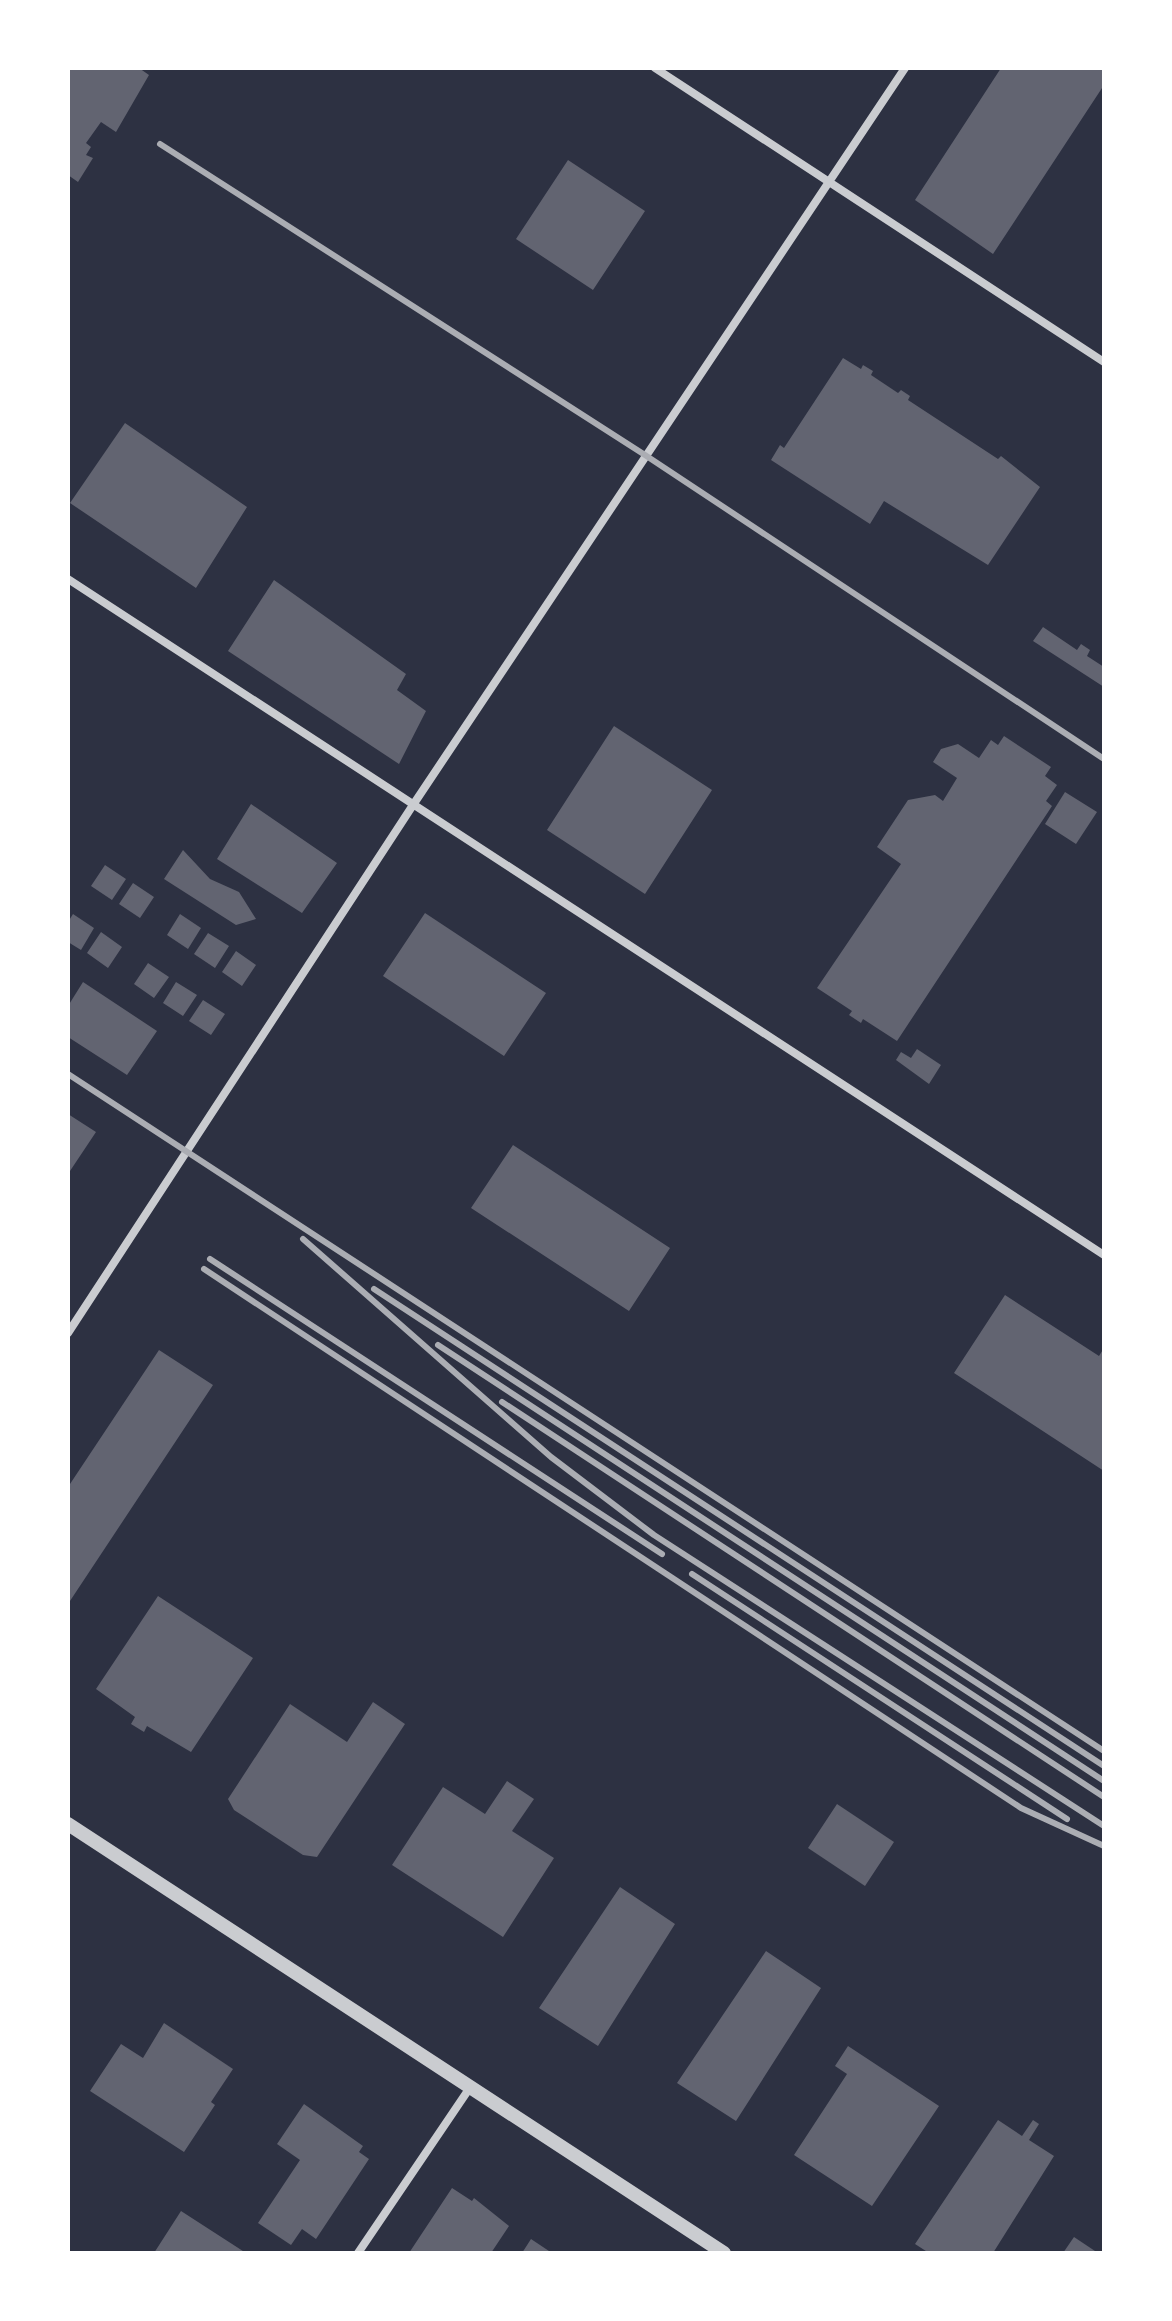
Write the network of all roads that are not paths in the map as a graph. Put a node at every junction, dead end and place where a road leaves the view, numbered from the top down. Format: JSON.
{"nodes":[{"id":1,"x":655,"y":68,"type":"edge"},
{"id":2,"x":905,"y":68,"type":"edge"},
{"id":3,"x":831,"y":181,"type":"junction"},
{"id":4,"x":1104,"y":362,"type":"edge"},
{"id":5,"x":68,"y":579,"type":"edge"},
{"id":6,"x":413,"y":805,"type":"junction"},
{"id":7,"x":1104,"y":1255,"type":"edge"},
{"id":8,"x":68,"y":1333,"type":"edge"},
{"id":9,"x":68,"y":1824,"type":"edge"},
{"id":10,"x":471,"y":2086,"type":"junction"},
{"id":11,"x":358,"y":2253,"type":"edge"},
{"id":12,"x":724,"y":2253,"type":"edge"}],
"edges":[{"from":1,"to":3,"type":"street"},
{"from":2,"to":3,"type":"street"},
{"from":3,"to":4,"type":"street"},
{"from":3,"to":6,"type":"street"},
{"from":5,"to":6,"type":"street"},
{"from":6,"to":7,"type":"street"},
{"from":6,"to":8,"type":"street"},
{"from":9,"to":10,"type":"street"},
{"from":10,"to":11,"type":"street"},
{"from":10,"to":12,"type":"street"}]}
